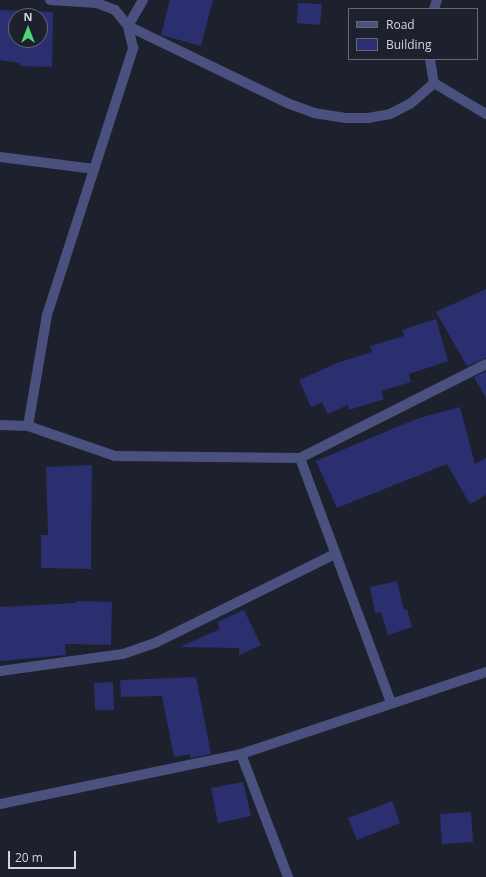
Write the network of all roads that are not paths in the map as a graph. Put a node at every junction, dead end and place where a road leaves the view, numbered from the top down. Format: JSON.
{"nodes":[{"id":1,"x":50,"y":0,"type":"edge"},
{"id":2,"x":143,"y":0,"type":"edge"},
{"id":3,"x":128,"y":26,"type":"junction"},
{"id":4,"x":430,"y":60,"type":"edge"},
{"id":5,"x":434,"y":83,"type":"junction"},
{"id":6,"x":486,"y":114,"type":"edge"},
{"id":7,"x":0,"y":157,"type":"edge"},
{"id":8,"x":94,"y":169,"type":"junction"},
{"id":9,"x":486,"y":364,"type":"edge"},
{"id":10,"x":0,"y":425,"type":"edge"},
{"id":11,"x":28,"y":426,"type":"junction"},
{"id":12,"x":300,"y":458,"type":"junction"},
{"id":13,"x":335,"y":554,"type":"junction"},
{"id":14,"x":0,"y":671,"type":"edge"},
{"id":15,"x":486,"y":672,"type":"edge"},
{"id":16,"x":391,"y":703,"type":"junction"},
{"id":17,"x":241,"y":754,"type":"junction"},
{"id":18,"x":0,"y":804,"type":"edge"},
{"id":19,"x":288,"y":877,"type":"edge"}],
"edges":[{"from":1,"to":3,"type":"street"},
{"from":2,"to":3,"type":"street"},
{"from":3,"to":5,"type":"street"},
{"from":3,"to":8,"type":"street"},
{"from":4,"to":5,"type":"street"},
{"from":5,"to":6,"type":"street"},
{"from":7,"to":8,"type":"street"},
{"from":8,"to":11,"type":"street"},
{"from":9,"to":12,"type":"street"},
{"from":10,"to":11,"type":"street"},
{"from":11,"to":12,"type":"street"},
{"from":12,"to":13,"type":"street"},
{"from":13,"to":14,"type":"street"},
{"from":13,"to":16,"type":"street"},
{"from":15,"to":16,"type":"street"},
{"from":16,"to":17,"type":"street"},
{"from":17,"to":18,"type":"street"},
{"from":17,"to":19,"type":"street"}]}
